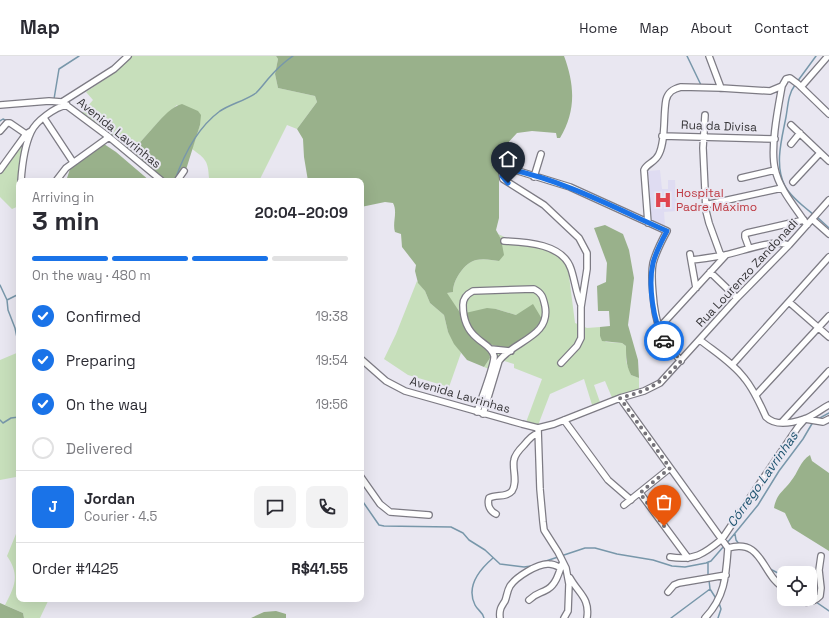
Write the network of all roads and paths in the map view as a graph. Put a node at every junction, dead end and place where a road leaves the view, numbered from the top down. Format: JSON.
{"nodes":[{"id":1,"x":128,"y":56,"type":"edge"},
{"id":2,"x":709,"y":56,"type":"edge"},
{"id":3,"x":828,"y":56,"type":"edge"},
{"id":4,"x":800,"y":85,"type":"junction"},
{"id":5,"x":782,"y":86,"type":"junction"},
{"id":6,"x":721,"y":88,"type":"junction"},
{"id":7,"x":64,"y":103,"type":"junction"},
{"id":8,"x":0,"y":105,"type":"edge"},
{"id":9,"x":829,"y":114,"type":"edge"},
{"id":10,"x":706,"y":115,"type":"dead end"},
{"id":11,"x":44,"y":118,"type":"junction"},
{"id":12,"x":791,"y":125,"type":"dead end"},
{"id":13,"x":0,"y":131,"type":"edge"},
{"id":14,"x":29,"y":133,"type":"junction"},
{"id":15,"x":800,"y":134,"type":"junction"},
{"id":16,"x":662,"y":136,"type":"junction"},
{"id":17,"x":109,"y":137,"type":"junction"},
{"id":18,"x":703,"y":137,"type":"junction"},
{"id":19,"x":775,"y":139,"type":"junction"},
{"id":20,"x":790,"y":144,"type":"dead end"},
{"id":21,"x":820,"y":153,"type":"junction"},
{"id":22,"x":540,"y":154,"type":"dead end"},
{"id":23,"x":829,"y":161,"type":"edge"},
{"id":24,"x":74,"y":162,"type":"junction"},
{"id":25,"x":0,"y":170,"type":"edge"},
{"id":26,"x":775,"y":170,"type":"junction"},
{"id":27,"x":184,"y":171,"type":"dead end"},
{"id":28,"x":534,"y":177,"type":"junction"},
{"id":29,"x":21,"y":178,"type":"edge"},
{"id":30,"x":58,"y":178,"type":"edge"},
{"id":31,"x":158,"y":178,"type":"edge"},
{"id":32,"x":179,"y":178,"type":"edge"},
{"id":33,"x":741,"y":178,"type":"dead end"},
{"id":34,"x":793,"y":182,"type":"dead end"},
{"id":35,"x":782,"y":188,"type":"junction"},
{"id":36,"x":829,"y":200,"type":"edge"},
{"id":37,"x":705,"y":205,"type":"junction"},
{"id":38,"x":813,"y":218,"type":"junction"},
{"id":39,"x":805,"y":222,"type":"junction"},
{"id":40,"x":648,"y":223,"type":"junction"},
{"id":41,"x":829,"y":234,"type":"edge"},
{"id":42,"x":504,"y":240,"type":"dead end"},
{"id":43,"x":789,"y":245,"type":"junction"},
{"id":44,"x":749,"y":248,"type":"junction"},
{"id":45,"x":724,"y":255,"type":"junction"},
{"id":46,"x":829,"y":257,"type":"edge"},
{"id":47,"x":710,"y":272,"type":"junction"},
{"id":48,"x":696,"y":288,"type":"junction"},
{"id":49,"x":738,"y":298,"type":"junction"},
{"id":50,"x":789,"y":302,"type":"junction"},
{"id":51,"x":581,"y":308,"type":"junction"},
{"id":52,"x":829,"y":316,"type":"edge"},
{"id":53,"x":818,"y":328,"type":"junction"},
{"id":54,"x":658,"y":329,"type":"junction"},
{"id":55,"x":829,"y":337,"type":"edge"},
{"id":56,"x":700,"y":340,"type":"junction"},
{"id":57,"x":491,"y":349,"type":"junction"},
{"id":58,"x":511,"y":351,"type":"junction"},
{"id":59,"x":681,"y":361,"type":"junction"},
{"id":60,"x":364,"y":362,"type":"edge"},
{"id":61,"x":561,"y":363,"type":"dead end"},
{"id":62,"x":732,"y":365,"type":"junction"},
{"id":63,"x":829,"y":371,"type":"edge"},
{"id":64,"x":756,"y":395,"type":"junction"},
{"id":65,"x":620,"y":398,"type":"junction"},
{"id":66,"x":829,"y":405,"type":"edge"},
{"id":67,"x":477,"y":412,"type":"junction"},
{"id":68,"x":483,"y":414,"type":"junction"},
{"id":69,"x":805,"y":419,"type":"junction"},
{"id":70,"x":829,"y":419,"type":"edge"},
{"id":71,"x":564,"y":420,"type":"junction"},
{"id":72,"x":782,"y":422,"type":"junction"},
{"id":73,"x":538,"y":430,"type":"junction"},
{"id":74,"x":670,"y":468,"type":"junction"},
{"id":75,"x":364,"y":481,"type":"edge"},
{"id":76,"x":640,"y":493,"type":"junction"},
{"id":77,"x":631,"y":500,"type":"junction"},
{"id":78,"x":624,"y":505,"type":"dead end"},
{"id":79,"x":496,"y":514,"type":"dead end"},
{"id":80,"x":429,"y":515,"type":"dead end"},
{"id":81,"x":725,"y":544,"type":"junction"},
{"id":82,"x":821,"y":556,"type":"dead end"},
{"id":83,"x":670,"y":557,"type":"dead end"},
{"id":84,"x":688,"y":558,"type":"junction"},
{"id":85,"x":562,"y":565,"type":"junction"},
{"id":86,"x":568,"y":574,"type":"junction"},
{"id":87,"x":726,"y":575,"type":"junction"},
{"id":88,"x":777,"y":582,"type":"edge"},
{"id":89,"x":668,"y":592,"type":"dead end"},
{"id":90,"x":529,"y":600,"type":"dead end"},
{"id":91,"x":817,"y":600,"type":"edge"},
{"id":92,"x":500,"y":618,"type":"edge"},
{"id":93,"x":564,"y":618,"type":"edge"},
{"id":94,"x":587,"y":618,"type":"edge"},
{"id":95,"x":705,"y":618,"type":"edge"}],
"edges":[{"from":1,"to":7,"type":"street"},
{"from":2,"to":6,"type":"street"},
{"from":3,"to":4,"type":"street"},
{"from":4,"to":5,"type":"street"},
{"from":4,"to":9,"type":"street"},
{"from":5,"to":6,"type":"street"},
{"from":5,"to":19,"type":"street"},
{"from":6,"to":16,"type":"street"},
{"from":7,"to":8,"type":"street"},
{"from":7,"to":11,"type":"street"},
{"from":7,"to":17,"type":"street","name":"Avenida Lavrinhas"},
{"from":10,"to":18,"type":"street"},
{"from":11,"to":14,"type":"street"},
{"from":11,"to":24,"type":"street"},
{"from":12,"to":15,"type":"street"},
{"from":13,"to":14,"type":"street"},
{"from":14,"to":25,"type":"street"},
{"from":14,"to":29,"type":"street"},
{"from":15,"to":20,"type":"street"},
{"from":15,"to":21,"type":"street"},
{"from":16,"to":18,"type":"street","name":"Rua da Divisa"},
{"from":16,"to":40,"type":"street"},
{"from":17,"to":24,"type":"street"},
{"from":17,"to":31,"type":"street","name":"Avenida Lavrinhas"},
{"from":18,"to":19,"type":"street","name":"Rua da Divisa"},
{"from":18,"to":37,"type":"street"},
{"from":19,"to":26,"type":"street"},
{"from":21,"to":23,"type":"street"},
{"from":21,"to":34,"type":"street"},
{"from":22,"to":28,"type":"street"},
{"from":24,"to":30,"type":"street"},
{"from":26,"to":33,"type":"street"},
{"from":26,"to":35,"type":"street"},
{"from":27,"to":32,"type":"street"},
{"from":28,"to":40,"type":"street"},
{"from":28,"to":51,"type":"street"},
{"from":35,"to":37,"type":"street"},
{"from":35,"to":39,"type":"street"},
{"from":36,"to":38,"type":"street","name":"Rua Lourenzo Zandonadi"},
{"from":37,"to":45,"type":"street"},
{"from":38,"to":39,"type":"street","name":"Rua Lourenzo Zandonadi"},
{"from":38,"to":41,"type":"street"},
{"from":39,"to":43,"type":"street","name":"Rua Lourenzo Zandonadi"},
{"from":39,"to":44,"type":"street"},
{"from":40,"to":54,"type":"street"},
{"from":42,"to":51,"type":"street"},
{"from":43,"to":44,"type":"street"},
{"from":43,"to":49,"type":"street","name":"Rua Lourenzo Zandonadi"},
{"from":44,"to":45,"type":"street"},
{"from":45,"to":47,"type":"street"},
{"from":45,"to":48,"type":"street"},
{"from":46,"to":50,"type":"street"},
{"from":47,"to":48,"type":"street"},
{"from":47,"to":49,"type":"street"},
{"from":48,"to":54,"type":"street"},
{"from":49,"to":56,"type":"street","name":"Rua Lourenzo Zandonadi"},
{"from":50,"to":53,"type":"street"},
{"from":50,"to":62,"type":"street"},
{"from":51,"to":61,"type":"street"},
{"from":52,"to":53,"type":"street"},
{"from":53,"to":55,"type":"street"},
{"from":53,"to":64,"type":"street"},
{"from":54,"to":59,"type":"street"},
{"from":56,"to":59,"type":"street","name":"Rua Lourenzo Zandonadi"},
{"from":56,"to":62,"type":"street"},
{"from":57,"to":58,"type":"street"},
{"from":57,"to":58,"type":"street"},
{"from":57,"to":67,"type":"street"},
{"from":58,"to":68,"type":"street"},
{"from":59,"to":65,"type":"street","name":"Rua Lourenzo Zandonadi"},
{"from":60,"to":67,"type":"street","name":"Avenida Lavrinhas"},
{"from":62,"to":64,"type":"street"},
{"from":63,"to":72,"type":"street"},
{"from":64,"to":72,"type":"street"},
{"from":65,"to":71,"type":"street","name":"Rua Lourenzo Zandonadi"},
{"from":65,"to":74,"type":"street"},
{"from":66,"to":69,"type":"street"},
{"from":67,"to":68,"type":"street","name":"Avenida Lavrinhas"},
{"from":68,"to":73,"type":"street","name":"Avenida Lavrinhas"},
{"from":69,"to":70,"type":"street"},
{"from":69,"to":72,"type":"street"},
{"from":69,"to":81,"type":"street"},
{"from":71,"to":73,"type":"street","name":"Rua Lourenzo Zandonadi"},
{"from":71,"to":77,"type":"street"},
{"from":73,"to":79,"type":"street"},
{"from":73,"to":85,"type":"street"},
{"from":74,"to":76,"type":"street"},
{"from":74,"to":81,"type":"street"},
{"from":75,"to":80,"type":"street"},
{"from":76,"to":77,"type":"street"},
{"from":76,"to":84,"type":"street"},
{"from":77,"to":78,"type":"street"},
{"from":81,"to":84,"type":"street"},
{"from":81,"to":87,"type":"street"},
{"from":81,"to":88,"type":"street"},
{"from":82,"to":91,"type":"street"},
{"from":83,"to":84,"type":"street"},
{"from":85,"to":86,"type":"street"},
{"from":85,"to":90,"type":"street"},
{"from":85,"to":92,"type":"street"},
{"from":86,"to":93,"type":"street"},
{"from":86,"to":94,"type":"street"},
{"from":87,"to":89,"type":"street"},
{"from":87,"to":95,"type":"street"}]}
